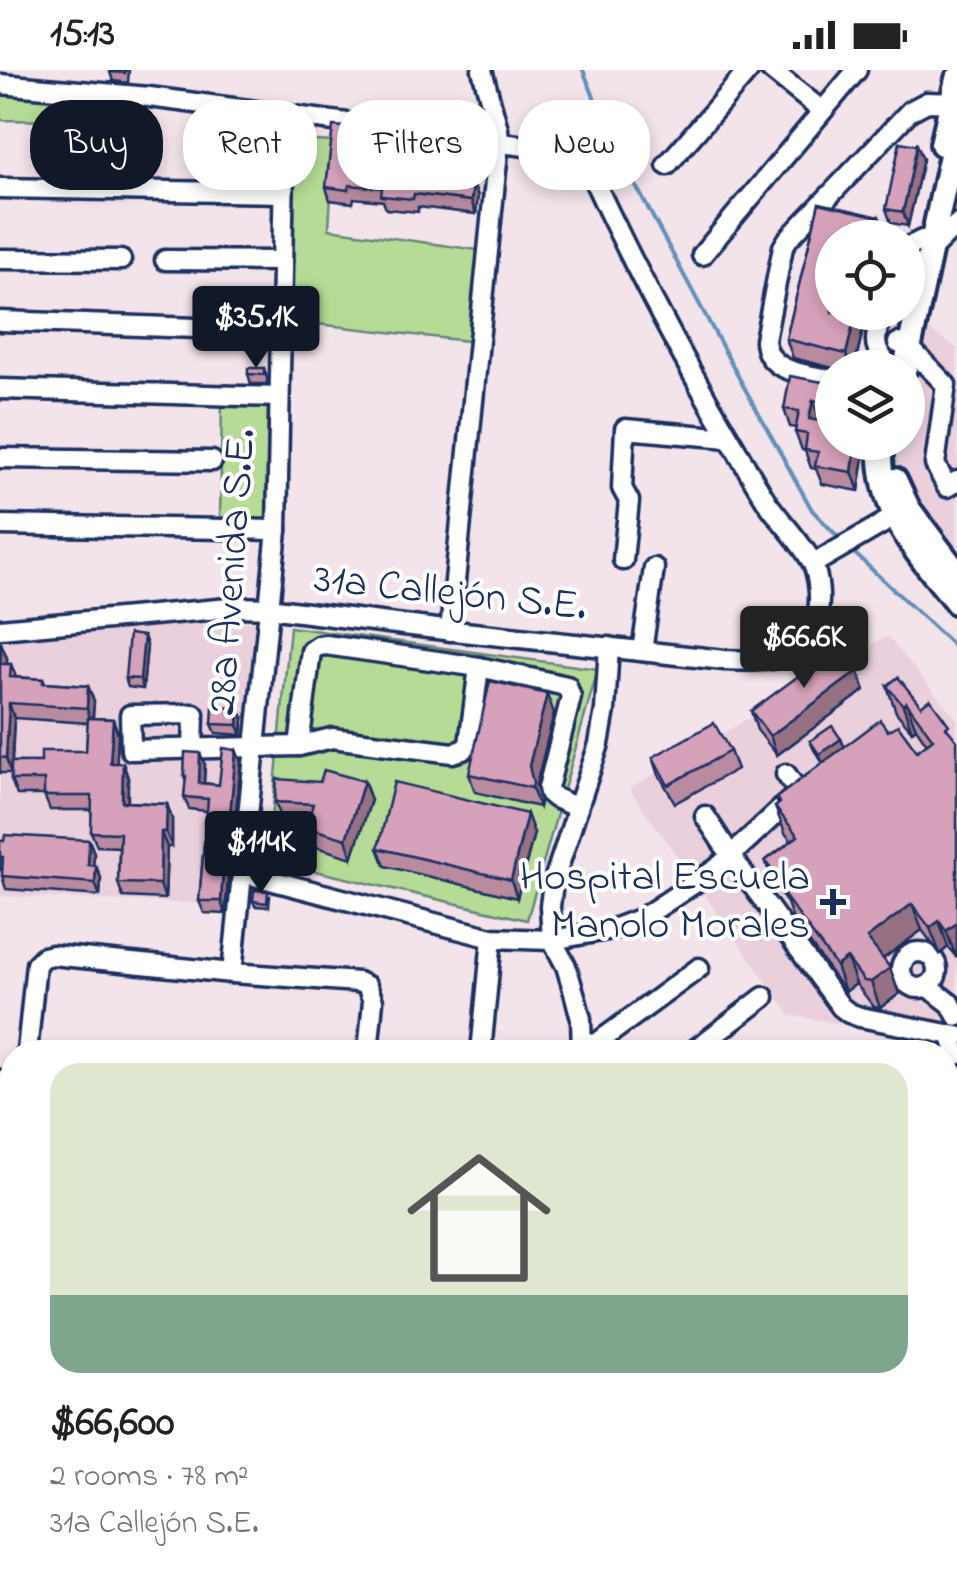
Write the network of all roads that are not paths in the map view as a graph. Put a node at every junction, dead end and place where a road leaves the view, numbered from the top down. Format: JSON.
{"nodes":[{"id":1,"x":482,"y":70,"type":"edge"},
{"id":2,"x":749,"y":70,"type":"edge"},
{"id":3,"x":771,"y":70,"type":"edge"},
{"id":4,"x":857,"y":70,"type":"edge"},
{"id":5,"x":957,"y":79,"type":"edge"},
{"id":6,"x":0,"y":84,"type":"edge"},
{"id":7,"x":490,"y":100,"type":"edge"},
{"id":8,"x":183,"y":102,"type":"edge"},
{"id":9,"x":954,"y":103,"type":"edge"},
{"id":10,"x":821,"y":110,"type":"junction"},
{"id":11,"x":957,"y":127,"type":"edge"},
{"id":12,"x":498,"y":142,"type":"edge"},
{"id":13,"x":667,"y":165,"type":"dead end"},
{"id":14,"x":0,"y":188,"type":"edge"},
{"id":15,"x":283,"y":190,"type":"edge"},
{"id":16,"x":493,"y":190,"type":"edge"},
{"id":17,"x":283,"y":193,"type":"junction"},
{"id":18,"x":936,"y":241,"type":"edge"},
{"id":19,"x":702,"y":255,"type":"dead end"},
{"id":20,"x":0,"y":259,"type":"edge"},
{"id":21,"x":121,"y":260,"type":"dead end"},
{"id":22,"x":165,"y":260,"type":"dead end"},
{"id":23,"x":282,"y":261,"type":"junction"},
{"id":24,"x":925,"y":265,"type":"edge"},
{"id":25,"x":0,"y":321,"type":"edge"},
{"id":26,"x":280,"y":330,"type":"junction"},
{"id":27,"x":905,"y":350,"type":"edge"},
{"id":28,"x":925,"y":369,"type":"edge"},
{"id":29,"x":815,"y":376,"type":"edge"},
{"id":30,"x":0,"y":389,"type":"edge"},
{"id":31,"x":279,"y":397,"type":"junction"},
{"id":32,"x":729,"y":438,"type":"junction"},
{"id":33,"x":0,"y":458,"type":"edge"},
{"id":34,"x":881,"y":460,"type":"edge"},
{"id":35,"x":892,"y":460,"type":"edge"},
{"id":36,"x":212,"y":461,"type":"dead end"},
{"id":37,"x":896,"y":480,"type":"junction"},
{"id":38,"x":957,"y":480,"type":"edge"},
{"id":39,"x":894,"y":517,"type":"junction"},
{"id":40,"x":0,"y":525,"type":"edge"},
{"id":41,"x":276,"y":530,"type":"junction"},
{"id":42,"x":930,"y":539,"type":"junction"},
{"id":43,"x":622,"y":560,"type":"dead end"},
{"id":44,"x":812,"y":564,"type":"junction"},
{"id":45,"x":654,"y":568,"type":"dead end"},
{"id":46,"x":957,"y":573,"type":"edge"},
{"id":47,"x":956,"y":599,"type":"edge"},
{"id":48,"x":268,"y":608,"type":"junction"},
{"id":49,"x":0,"y":629,"type":"edge"},
{"id":50,"x":450,"y":631,"type":"junction"},
{"id":51,"x":609,"y":647,"type":"junction"},
{"id":52,"x":642,"y":651,"type":"junction"},
{"id":53,"x":479,"y":667,"type":"junction"},
{"id":54,"x":299,"y":746,"type":"junction"},
{"id":55,"x":255,"y":747,"type":"junction"},
{"id":56,"x":193,"y":750,"type":"edge"},
{"id":57,"x":786,"y":774,"type":"dead end"},
{"id":58,"x":578,"y":808,"type":"junction"},
{"id":59,"x":705,"y":816,"type":"dead end"},
{"id":60,"x":731,"y":856,"type":"junction"},
{"id":61,"x":243,"y":873,"type":"junction"},
{"id":62,"x":492,"y":938,"type":"junction"},
{"id":63,"x":552,"y":940,"type":"junction"},
{"id":64,"x":700,"y":968,"type":"dead end"},
{"id":65,"x":232,"y":973,"type":"junction"},
{"id":66,"x":927,"y":986,"type":"dead end"},
{"id":67,"x":764,"y":997,"type":"dead end"},
{"id":68,"x":955,"y":1007,"type":"edge"},
{"id":69,"x":954,"y":1035,"type":"edge"},
{"id":70,"x":28,"y":1040,"type":"edge"},
{"id":71,"x":369,"y":1040,"type":"edge"},
{"id":72,"x":481,"y":1040,"type":"edge"},
{"id":73,"x":582,"y":1040,"type":"edge"},
{"id":74,"x":601,"y":1040,"type":"edge"},
{"id":75,"x":708,"y":1040,"type":"edge"}],
"edges":[{"from":1,"to":7,"type":"street"},
{"from":2,"to":13,"type":"street"},
{"from":3,"to":10,"type":"street"},
{"from":4,"to":10,"type":"street"},
{"from":5,"to":9,"type":"main road"},
{"from":6,"to":8,"type":"street"},
{"from":9,"to":18,"type":"main road"},
{"from":9,"to":29,"type":"street"},
{"from":10,"to":19,"type":"street"},
{"from":11,"to":18,"type":"main road"},
{"from":12,"to":32,"type":"street"},
{"from":14,"to":17,"type":"street"},
{"from":15,"to":17,"type":"street","name":"28a Avenida S.E."},
{"from":16,"to":50,"type":"street"},
{"from":17,"to":23,"type":"street","name":"28a Avenida S.E."},
{"from":18,"to":24,"type":"main road"},
{"from":18,"to":27,"type":"main road"},
{"from":20,"to":21,"type":"street"},
{"from":22,"to":23,"type":"street"},
{"from":23,"to":26,"type":"street","name":"28a Avenida S.E."},
{"from":25,"to":26,"type":"street"},
{"from":26,"to":31,"type":"street","name":"28a Avenida S.E."},
{"from":28,"to":38,"type":"street"},
{"from":30,"to":31,"type":"street"},
{"from":31,"to":41,"type":"street","name":"28a Avenida S.E."},
{"from":32,"to":43,"type":"street"},
{"from":32,"to":44,"type":"street"},
{"from":33,"to":36,"type":"street"},
{"from":34,"to":39,"type":"main road"},
{"from":35,"to":37,"type":"main road"},
{"from":37,"to":39,"type":"main road"},
{"from":37,"to":42,"type":"main road"},
{"from":39,"to":42,"type":"main road"},
{"from":39,"to":44,"type":"street"},
{"from":39,"to":47,"type":"main road"},
{"from":40,"to":41,"type":"street"},
{"from":41,"to":48,"type":"street","name":"28a Avenida S.E."},
{"from":42,"to":46,"type":"main road"},
{"from":44,"to":52,"type":"street","name":"31a Callejón S.E."},
{"from":45,"to":52,"type":"street"},
{"from":48,"to":49,"type":"street","name":"31a Callejón S.E."},
{"from":48,"to":50,"type":"street","name":"31a Callejón S.E."},
{"from":48,"to":55,"type":"street","name":"28a Avenida S.E."},
{"from":50,"to":51,"type":"street","name":"31a Callejón S.E."},
{"from":51,"to":52,"type":"street","name":"31a Callejón S.E."},
{"from":51,"to":58,"type":"street"},
{"from":53,"to":54,"type":"street"},
{"from":53,"to":54,"type":"street"},
{"from":53,"to":58,"type":"street"},
{"from":54,"to":55,"type":"street"},
{"from":55,"to":56,"type":"street"},
{"from":55,"to":61,"type":"street","name":"28a Avenida S.E."},
{"from":57,"to":60,"type":"street"},
{"from":58,"to":63,"type":"street"},
{"from":59,"to":60,"type":"street"},
{"from":60,"to":63,"type":"street"},
{"from":60,"to":69,"type":"street"},
{"from":61,"to":62,"type":"street"},
{"from":61,"to":65,"type":"street","name":"28a Avenida S.E."},
{"from":62,"to":63,"type":"street"},
{"from":62,"to":72,"type":"street"},
{"from":63,"to":73,"type":"street"},
{"from":64,"to":74,"type":"street"},
{"from":65,"to":70,"type":"street"},
{"from":65,"to":71,"type":"street"},
{"from":66,"to":68,"type":"street"},
{"from":67,"to":75,"type":"street"}]}
